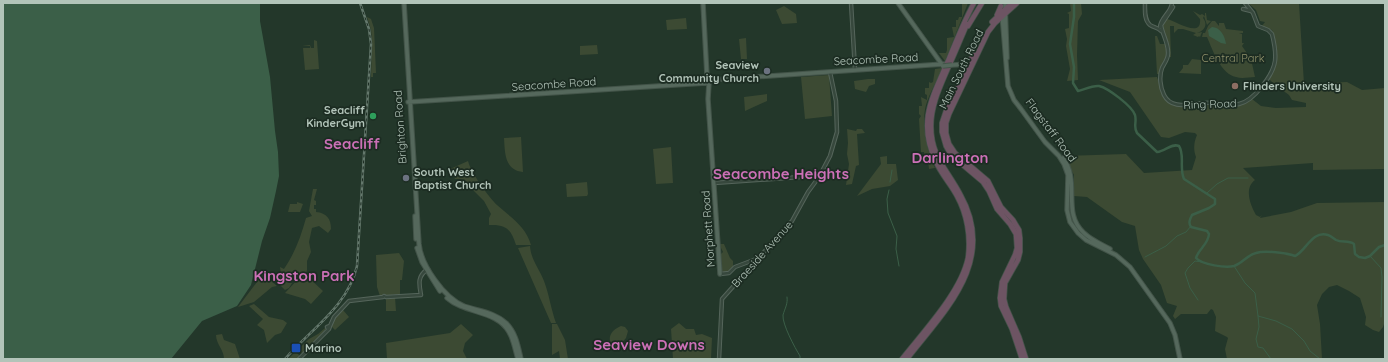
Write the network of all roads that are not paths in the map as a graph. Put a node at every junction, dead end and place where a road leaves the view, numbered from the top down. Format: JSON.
{"nodes":[{"id":1,"x":402,"y":3,"type":"edge"},
{"id":2,"x":702,"y":3,"type":"edge"},
{"id":3,"x":851,"y":3,"type":"edge"},
{"id":4,"x":900,"y":3,"type":"edge"},
{"id":5,"x":971,"y":3,"type":"edge"},
{"id":6,"x":974,"y":3,"type":"edge"},
{"id":7,"x":978,"y":3,"type":"edge"},
{"id":8,"x":982,"y":3,"type":"edge"},
{"id":9,"x":1017,"y":3,"type":"edge"},
{"id":10,"x":1146,"y":3,"type":"edge"},
{"id":11,"x":1173,"y":3,"type":"edge"},
{"id":12,"x":1244,"y":3,"type":"edge"},
{"id":13,"x":1012,"y":4,"type":"edge"},
{"id":14,"x":1003,"y":8,"type":"edge"},
{"id":15,"x":1243,"y":9,"type":"dead end"},
{"id":16,"x":1251,"y":11,"type":"junction"},
{"id":17,"x":996,"y":20,"type":"junction"},
{"id":18,"x":1003,"y":23,"type":"junction"},
{"id":19,"x":1159,"y":26,"type":"junction"},
{"id":20,"x":962,"y":38,"type":"junction"},
{"id":21,"x":1005,"y":42,"type":"junction"},
{"id":22,"x":950,"y":54,"type":"junction"},
{"id":23,"x":971,"y":62,"type":"junction"},
{"id":24,"x":963,"y":64,"type":"junction"},
{"id":25,"x":943,"y":65,"type":"junction"},
{"id":26,"x":855,"y":70,"type":"junction"},
{"id":27,"x":830,"y":71,"type":"junction"},
{"id":28,"x":966,"y":71,"type":"junction"},
{"id":29,"x":707,"y":82,"type":"junction"},
{"id":30,"x":956,"y":95,"type":"junction"},
{"id":31,"x":410,"y":102,"type":"junction"},
{"id":32,"x":419,"y":102,"type":"junction"},
{"id":33,"x":410,"y":110,"type":"junction"},
{"id":34,"x":819,"y":177,"type":"junction"},
{"id":35,"x":714,"y":183,"type":"junction"},
{"id":36,"x":418,"y":250,"type":"junction"},
{"id":37,"x":759,"y":258,"type":"junction"},
{"id":38,"x":751,"y":260,"type":"junction"},
{"id":39,"x":754,"y":263,"type":"junction"},
{"id":40,"x":425,"y":271,"type":"junction"},
{"id":41,"x":720,"y":274,"type":"joint"},
{"id":42,"x":450,"y":301,"type":"junction"},
{"id":43,"x":459,"y":307,"type":"junction"},
{"id":44,"x":512,"y":356,"type":"dead end"},
{"id":45,"x":299,"y":359,"type":"edge"},
{"id":46,"x":518,"y":359,"type":"edge"},
{"id":47,"x":522,"y":359,"type":"edge"},
{"id":48,"x":719,"y":359,"type":"edge"},
{"id":49,"x":902,"y":359,"type":"edge"},
{"id":50,"x":907,"y":359,"type":"edge"},
{"id":51,"x":1022,"y":359,"type":"edge"},
{"id":52,"x":1026,"y":359,"type":"edge"},
{"id":53,"x":1181,"y":359,"type":"edge"}],
"edges":[{"from":1,"to":31,"type":"main road","name":"Brighton Road"},
{"from":1,"to":31,"type":"main road","name":"Brighton Road"},
{"from":2,"to":29,"type":"main road","name":"Morphett Road"},
{"from":3,"to":26,"type":"street"},
{"from":4,"to":25,"type":"main road"},
{"from":5,"to":22,"type":"highway"},
{"from":6,"to":22,"type":"highway"},
{"from":7,"to":20,"type":"highway"},
{"from":8,"to":20,"type":"highway"},
{"from":9,"to":14,"type":"highway","name":"Main South Road"},
{"from":10,"to":19,"type":"street","name":"Ring Road"},
{"from":11,"to":19,"type":"street"},
{"from":12,"to":16,"type":"street","name":"Ring Road"},
{"from":13,"to":14,"type":"highway"},
{"from":14,"to":17,"type":"highway"},
{"from":14,"to":17,"type":"highway","name":"Main South Road"},
{"from":14,"to":18,"type":"main road","name":"Flagstaff Road"},
{"from":14,"to":21,"type":"main road","name":"Flagstaff Road"},
{"from":15,"to":16,"type":"street"},
{"from":16,"to":19,"type":"street","name":"Ring Road"},
{"from":17,"to":18,"type":"main road"},
{"from":17,"to":23,"type":"highway","name":"Main South Road"},
{"from":18,"to":21,"type":"main road","name":"Flagstaff Road"},
{"from":20,"to":50,"type":"highway"},
{"from":21,"to":53,"type":"main road","name":"Flagstaff Road"},
{"from":22,"to":49,"type":"highway"},
{"from":23,"to":24,"type":"highway"},
{"from":23,"to":28,"type":"highway","name":"Main South Road"},
{"from":23,"to":30,"type":"highway","name":"Main South Road"},
{"from":24,"to":25,"type":"main road","name":"Seacombe Road","bridge":true},
{"from":24,"to":28,"type":"highway"},
{"from":25,"to":26,"type":"main road","name":"Seacombe Road"},
{"from":26,"to":27,"type":"main road","name":"Seacombe Road"},
{"from":27,"to":29,"type":"main road","name":"Seacombe Road"},
{"from":27,"to":34,"type":"street","name":"Braeside Avenue"},
{"from":28,"to":30,"type":"highway","name":"Main South Road"},
{"from":29,"to":32,"type":"main road","name":"Seacombe Road"},
{"from":29,"to":35,"type":"main road","name":"Morphett Road"},
{"from":30,"to":51,"type":"highway","name":"Main South Road"},
{"from":30,"to":52,"type":"highway","name":"Main South Road"},
{"from":31,"to":32,"type":"main road","name":"Seacombe Road"},
{"from":31,"to":33,"type":"main road","name":"Brighton Road"},
{"from":31,"to":36,"type":"main road","name":"Brighton Road"},
{"from":32,"to":33,"type":"main road"},
{"from":33,"to":36,"type":"main road","name":"Brighton Road"},
{"from":34,"to":35,"type":"street"},
{"from":34,"to":37,"type":"street","name":"Braeside Avenue"},
{"from":35,"to":41,"type":"main road","name":"Morphett Road"},
{"from":36,"to":40,"type":"main road"},
{"from":37,"to":38,"type":"street"},
{"from":37,"to":39,"type":"street","name":"Braeside Avenue"},
{"from":38,"to":39,"type":"street"},
{"from":38,"to":41,"type":"street"},
{"from":39,"to":48,"type":"street","name":"Braeside Avenue"},
{"from":40,"to":42,"type":"main road"},
{"from":40,"to":45,"type":"street"},
{"from":40,"to":47,"type":"main road"},
{"from":42,"to":43,"type":"main road"},
{"from":42,"to":43,"type":"main road"},
{"from":43,"to":46,"type":"main road"},
{"from":44,"to":46,"type":"main road"}]}
